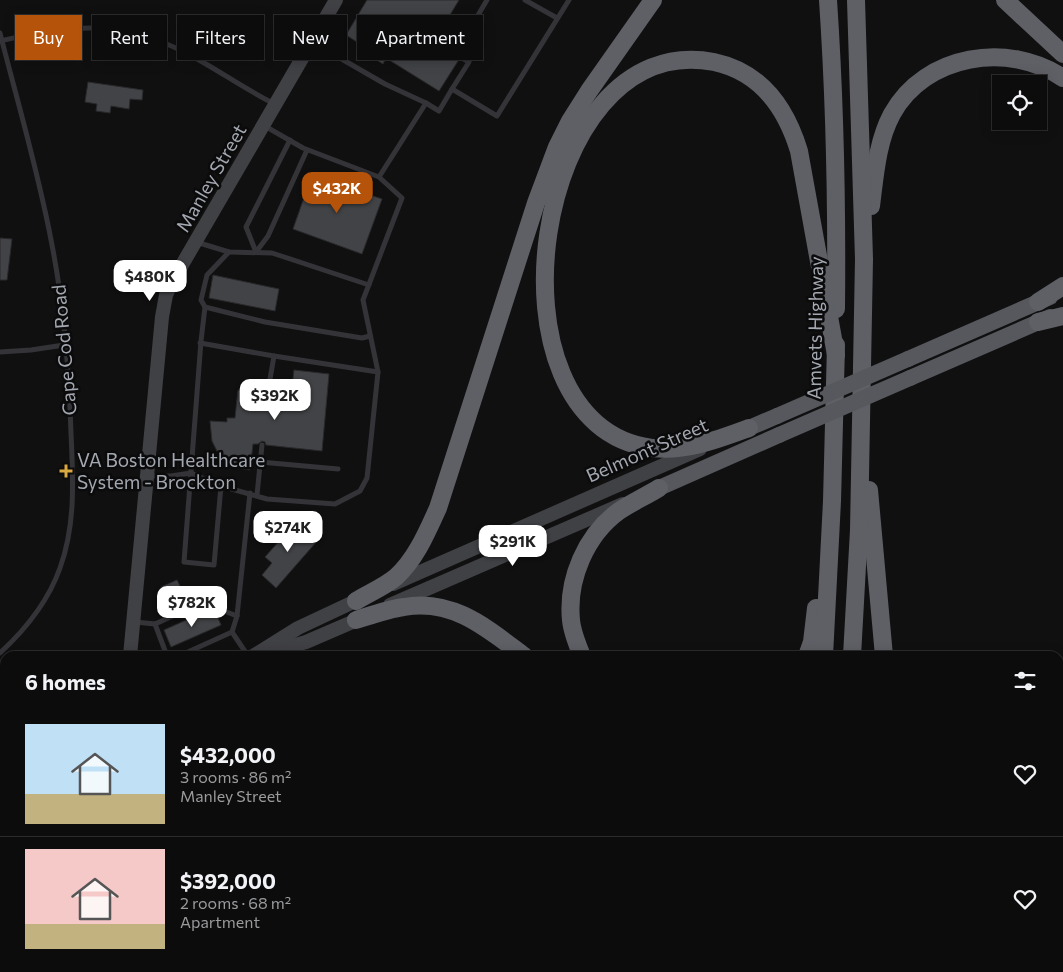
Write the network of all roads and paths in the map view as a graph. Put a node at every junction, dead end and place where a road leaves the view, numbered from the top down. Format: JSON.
{"nodes":[{"id":1,"x":336,"y":0,"type":"edge"},
{"id":2,"x":487,"y":0,"type":"edge"},
{"id":3,"x":526,"y":0,"type":"edge"},
{"id":4,"x":569,"y":0,"type":"edge"},
{"id":5,"x":653,"y":0,"type":"edge"},
{"id":6,"x":828,"y":0,"type":"edge"},
{"id":7,"x":856,"y":0,"type":"edge"},
{"id":8,"x":1005,"y":0,"type":"edge"},
{"id":9,"x":327,"y":15,"type":"edge"},
{"id":10,"x":557,"y":18,"type":"junction"},
{"id":11,"x":0,"y":33,"type":"edge"},
{"id":12,"x":1,"y":41,"type":"edge"},
{"id":13,"x":1063,"y":54,"type":"edge"},
{"id":14,"x":301,"y":60,"type":"edge"},
{"id":15,"x":343,"y":60,"type":"edge"},
{"id":16,"x":1063,"y":78,"type":"edge"},
{"id":17,"x":452,"y":89,"type":"junction"},
{"id":18,"x":426,"y":103,"type":"junction"},
{"id":19,"x":275,"y":104,"type":"junction"},
{"id":20,"x":263,"y":125,"type":"junction"},
{"id":21,"x":290,"y":140,"type":"junction"},
{"id":22,"x":307,"y":150,"type":"junction"},
{"id":23,"x":379,"y":177,"type":"junction"},
{"id":24,"x":196,"y":241,"type":"junction"},
{"id":25,"x":229,"y":252,"type":"junction"},
{"id":26,"x":256,"y":252,"type":"junction"},
{"id":27,"x":864,"y":259,"type":"junction"},
{"id":28,"x":369,"y":285,"type":"junction"},
{"id":29,"x":1063,"y":286,"type":"edge"},
{"id":30,"x":1063,"y":291,"type":"edge"},
{"id":31,"x":1038,"y":302,"type":"junction"},
{"id":32,"x":205,"y":307,"type":"junction"},
{"id":33,"x":1063,"y":311,"type":"edge"},
{"id":34,"x":1063,"y":316,"type":"edge"},
{"id":35,"x":1038,"y":322,"type":"junction"},
{"id":36,"x":370,"y":336,"type":"junction"},
{"id":37,"x":200,"y":343,"type":"junction"},
{"id":38,"x":64,"y":345,"type":"junction"},
{"id":39,"x":0,"y":352,"type":"edge"},
{"id":40,"x":836,"y":355,"type":"junction"},
{"id":41,"x":274,"y":356,"type":"junction"},
{"id":42,"x":378,"y":372,"type":"junction"},
{"id":43,"x":266,"y":402,"type":"dead end"},
{"id":44,"x":862,"y":407,"type":"junction"},
{"id":45,"x":749,"y":428,"type":"junction"},
{"id":46,"x":262,"y":445,"type":"dead end"},
{"id":47,"x":260,"y":462,"type":"junction"},
{"id":48,"x":338,"y":469,"type":"dead end"},
{"id":49,"x":191,"y":472,"type":"junction"},
{"id":50,"x":147,"y":476,"type":"junction"},
{"id":51,"x":221,"y":486,"type":"junction"},
{"id":52,"x":659,"y":488,"type":"junction"},
{"id":53,"x":250,"y":493,"type":"junction"},
{"id":54,"x":258,"y":496,"type":"junction"},
{"id":55,"x":832,"y":502,"type":"junction"},
{"id":56,"x":356,"y":601,"type":"junction"},
{"id":57,"x":237,"y":616,"type":"junction"},
{"id":58,"x":356,"y":620,"type":"junction"},
{"id":59,"x":133,"y":622,"type":"junction"},
{"id":60,"x":155,"y":624,"type":"junction"},
{"id":61,"x":232,"y":632,"type":"junction"},
{"id":62,"x":2,"y":651,"type":"edge"},
{"id":63,"x":130,"y":651,"type":"edge"},
{"id":64,"x":165,"y":651,"type":"edge"},
{"id":65,"x":190,"y":651,"type":"edge"},
{"id":66,"x":245,"y":651,"type":"edge"},
{"id":67,"x":261,"y":651,"type":"edge"},
{"id":68,"x":274,"y":651,"type":"edge"},
{"id":69,"x":517,"y":651,"type":"edge"},
{"id":70,"x":580,"y":651,"type":"edge"},
{"id":71,"x":809,"y":651,"type":"edge"},
{"id":72,"x":824,"y":651,"type":"edge"},
{"id":73,"x":852,"y":651,"type":"edge"},
{"id":74,"x":884,"y":651,"type":"edge"}],
"edges":[{"from":1,"to":9,"type":"main road","name":"Manley Street"},
{"from":2,"to":17,"type":"lane"},
{"from":3,"to":10,"type":"lane"},
{"from":4,"to":10,"type":"lane"},
{"from":5,"to":56,"type":"highway"},
{"from":6,"to":40,"type":"highway","name":"Amvets Highway"},
{"from":7,"to":27,"type":"highway"},
{"from":8,"to":13,"type":"highway"},
{"from":10,"to":17,"type":"lane"},
{"from":11,"to":12,"type":"lane","name":"Cape Cod Road"},
{"from":12,"to":19,"type":"lane"},
{"from":12,"to":38,"type":"lane","name":"Cape Cod Road"},
{"from":14,"to":19,"type":"main road","name":"Manley Street"},
{"from":15,"to":18,"type":"lane"},
{"from":16,"to":27,"type":"highway"},
{"from":17,"to":18,"type":"lane"},
{"from":18,"to":23,"type":"lane"},
{"from":19,"to":20,"type":"main road","name":"Manley Street"},
{"from":20,"to":21,"type":"lane"},
{"from":20,"to":24,"type":"main road","name":"Manley Street"},
{"from":21,"to":22,"type":"lane"},
{"from":21,"to":26,"type":"lane"},
{"from":22,"to":23,"type":"lane"},
{"from":22,"to":26,"type":"lane"},
{"from":23,"to":28,"type":"lane"},
{"from":24,"to":25,"type":"lane"},
{"from":24,"to":50,"type":"main road","name":"Manley Street"},
{"from":25,"to":26,"type":"lane"},
{"from":25,"to":32,"type":"lane"},
{"from":26,"to":28,"type":"lane"},
{"from":27,"to":44,"type":"highway"},
{"from":28,"to":36,"type":"lane"},
{"from":29,"to":31,"type":"highway"},
{"from":30,"to":31,"type":"highway","name":"Belmont Street"},
{"from":31,"to":45,"type":"highway","name":"Belmont Street","bridge":true},
{"from":32,"to":36,"type":"lane"},
{"from":32,"to":37,"type":"lane"},
{"from":33,"to":35,"type":"highway","name":"Belmont Street"},
{"from":34,"to":35,"type":"highway"},
{"from":35,"to":52,"type":"highway","name":"Belmont Street","bridge":true},
{"from":36,"to":42,"type":"lane"},
{"from":37,"to":41,"type":"lane"},
{"from":37,"to":49,"type":"lane"},
{"from":38,"to":39,"type":"lane"},
{"from":38,"to":62,"type":"lane","name":"Cape Cod Road"},
{"from":40,"to":45,"type":"highway"},
{"from":40,"to":55,"type":"highway","name":"Amvets Highway"},
{"from":41,"to":42,"type":"lane"},
{"from":41,"to":43,"type":"lane"},
{"from":42,"to":54,"type":"lane"},
{"from":44,"to":73,"type":"highway"},
{"from":44,"to":74,"type":"highway"},
{"from":45,"to":56,"type":"main road","name":"Belmont Street"},
{"from":46,"to":47,"type":"lane"},
{"from":47,"to":48,"type":"lane"},
{"from":47,"to":54,"type":"lane"},
{"from":49,"to":50,"type":"lane"},
{"from":49,"to":51,"type":"lane"},
{"from":49,"to":51,"type":"lane"},
{"from":50,"to":59,"type":"main road","name":"Manley Street"},
{"from":51,"to":53,"type":"lane"},
{"from":52,"to":58,"type":"main road","name":"Belmont Street"},
{"from":52,"to":70,"type":"highway"},
{"from":53,"to":54,"type":"lane"},
{"from":53,"to":57,"type":"lane"},
{"from":55,"to":71,"type":"highway"},
{"from":55,"to":72,"type":"highway","name":"Amvets Highway"},
{"from":56,"to":67,"type":"main road","name":"Belmont Street"},
{"from":57,"to":60,"type":"lane"},
{"from":57,"to":61,"type":"lane"},
{"from":58,"to":68,"type":"main road","name":"Belmont Street"},
{"from":58,"to":69,"type":"highway"},
{"from":59,"to":60,"type":"lane"},
{"from":59,"to":63,"type":"main road","name":"Manley Street"},
{"from":60,"to":64,"type":"lane"},
{"from":61,"to":65,"type":"lane"},
{"from":61,"to":66,"type":"lane"}]}
